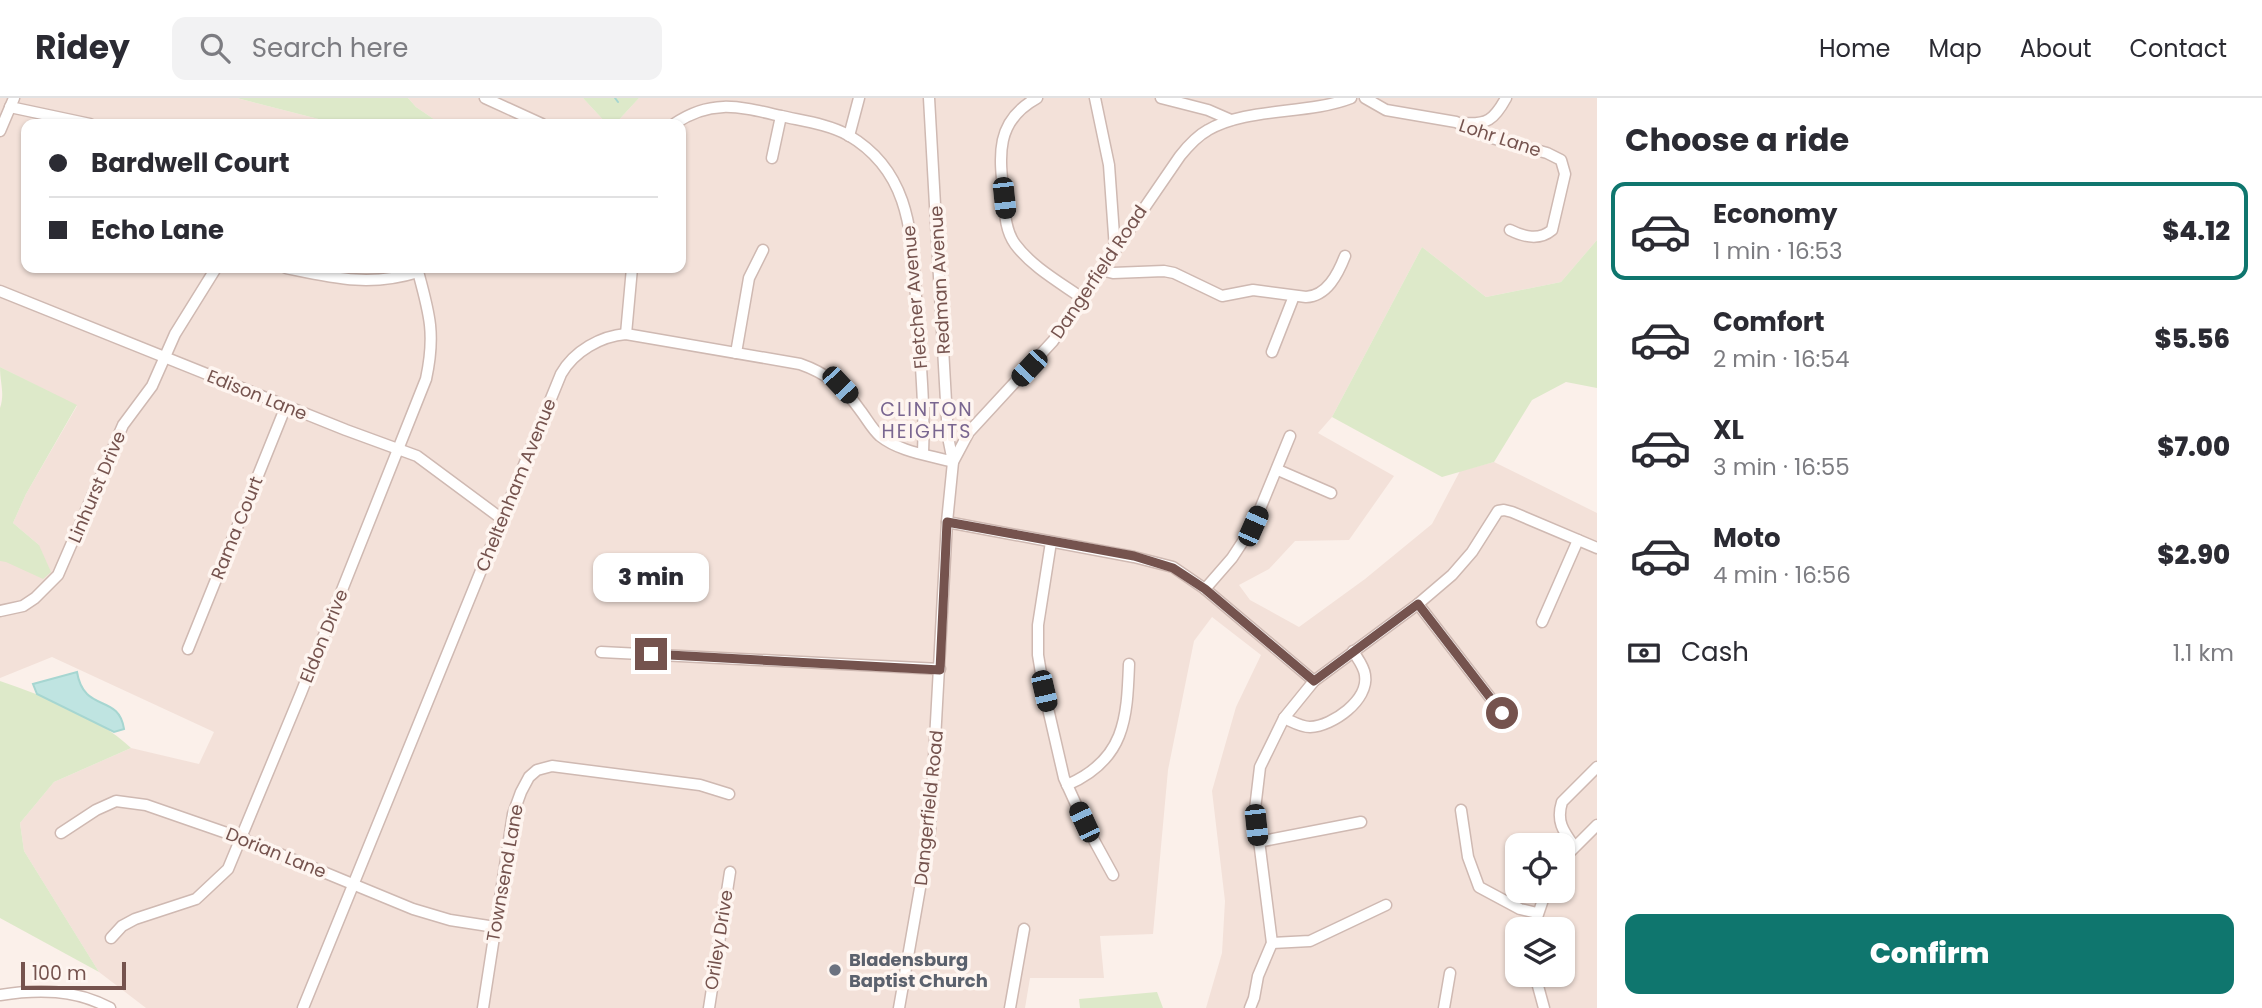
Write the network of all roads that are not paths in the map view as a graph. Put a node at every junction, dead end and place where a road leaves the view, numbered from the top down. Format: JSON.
{"nodes":[{"id":1,"x":485,"y":98,"type":"edge"},
{"id":2,"x":859,"y":98,"type":"edge"},
{"id":3,"x":929,"y":98,"type":"edge"},
{"id":4,"x":1037,"y":98,"type":"edge"},
{"id":5,"x":1094,"y":98,"type":"edge"},
{"id":6,"x":1161,"y":98,"type":"edge"},
{"id":7,"x":1351,"y":98,"type":"edge"},
{"id":8,"x":1365,"y":98,"type":"edge"},
{"id":9,"x":1506,"y":98,"type":"edge"},
{"id":10,"x":12,"y":103,"type":"edge"},
{"id":11,"x":781,"y":116,"type":"junction"},
{"id":12,"x":71,"y":119,"type":"edge"},
{"id":13,"x":531,"y":119,"type":"edge"},
{"id":14,"x":682,"y":119,"type":"edge"},
{"id":15,"x":1231,"y":120,"type":"junction"},
{"id":16,"x":1456,"y":122,"type":"junction"},
{"id":17,"x":0,"y":131,"type":"edge"},
{"id":18,"x":849,"y":136,"type":"junction"},
{"id":19,"x":772,"y":159,"type":"dead end"},
{"id":20,"x":1510,"y":230,"type":"dead end"},
{"id":21,"x":1115,"y":249,"type":"junction"},
{"id":22,"x":763,"y":250,"type":"dead end"},
{"id":23,"x":1345,"y":256,"type":"dead end"},
{"id":24,"x":1101,"y":270,"type":"junction"},
{"id":25,"x":213,"y":273,"type":"edge"},
{"id":26,"x":309,"y":273,"type":"edge"},
{"id":27,"x":410,"y":273,"type":"edge"},
{"id":28,"x":418,"y":273,"type":"edge"},
{"id":29,"x":632,"y":273,"type":"edge"},
{"id":30,"x":0,"y":291,"type":"edge"},
{"id":31,"x":1294,"y":296,"type":"junction"},
{"id":32,"x":1082,"y":298,"type":"junction"},
{"id":33,"x":626,"y":334,"type":"junction"},
{"id":34,"x":1272,"y":352,"type":"dead end"},
{"id":35,"x":736,"y":353,"type":"junction"},
{"id":36,"x":164,"y":358,"type":"junction"},
{"id":37,"x":286,"y":406,"type":"junction"},
{"id":38,"x":1290,"y":436,"type":"dead end"},
{"id":39,"x":399,"y":449,"type":"junction"},
{"id":40,"x":923,"y":453,"type":"junction"},
{"id":41,"x":953,"y":462,"type":"junction"},
{"id":42,"x":1278,"y":470,"type":"junction"},
{"id":43,"x":1331,"y":493,"type":"dead end"},
{"id":44,"x":502,"y":519,"type":"junction"},
{"id":45,"x":947,"y":522,"type":"junction"},
{"id":46,"x":1578,"y":540,"type":"junction"},
{"id":47,"x":1051,"y":541,"type":"junction"},
{"id":48,"x":1597,"y":548,"type":"edge"},
{"id":49,"x":1205,"y":589,"type":"junction"},
{"id":50,"x":1418,"y":604,"type":"junction"},
{"id":51,"x":0,"y":611,"type":"edge"},
{"id":52,"x":1542,"y":622,"type":"dead end"},
{"id":53,"x":188,"y":649,"type":"dead end"},
{"id":54,"x":1353,"y":651,"type":"junction"},
{"id":55,"x":601,"y":652,"type":"dead end"},
{"id":56,"x":1129,"y":664,"type":"dead end"},
{"id":57,"x":940,"y":670,"type":"junction"},
{"id":58,"x":1314,"y":681,"type":"junction"},
{"id":59,"x":1502,"y":713,"type":"dead end"},
{"id":60,"x":1284,"y":718,"type":"junction"},
{"id":61,"x":1597,"y":767,"type":"edge"},
{"id":62,"x":1067,"y":785,"type":"junction"},
{"id":63,"x":729,"y":794,"type":"dead end"},
{"id":64,"x":1461,"y":810,"type":"dead end"},
{"id":65,"x":1361,"y":822,"type":"dead end"},
{"id":66,"x":1597,"y":825,"type":"edge"},
{"id":67,"x":61,"y":833,"type":"dead end"},
{"id":68,"x":1566,"y":833,"type":"edge"},
{"id":69,"x":241,"y":838,"type":"junction"},
{"id":70,"x":1258,"y":842,"type":"junction"},
{"id":71,"x":1575,"y":845,"type":"edge"},
{"id":72,"x":730,"y":872,"type":"dead end"},
{"id":73,"x":1113,"y":875,"type":"dead end"},
{"id":74,"x":352,"y":885,"type":"junction"},
{"id":75,"x":1541,"y":903,"type":"edge"},
{"id":76,"x":1386,"y":905,"type":"dead end"},
{"id":77,"x":1537,"y":914,"type":"junction"},
{"id":78,"x":1536,"y":917,"type":"edge"},
{"id":79,"x":495,"y":927,"type":"junction"},
{"id":80,"x":1024,"y":929,"type":"dead end"},
{"id":81,"x":111,"y":937,"type":"dead end"},
{"id":82,"x":1272,"y":943,"type":"junction"},
{"id":83,"x":1450,"y":973,"type":"dead end"},
{"id":84,"x":1538,"y":987,"type":"edge"},
{"id":85,"x":0,"y":995,"type":"edge"},
{"id":86,"x":110,"y":1008,"type":"edge"},
{"id":87,"x":303,"y":1008,"type":"edge"},
{"id":88,"x":483,"y":1008,"type":"edge"},
{"id":89,"x":709,"y":1008,"type":"edge"},
{"id":90,"x":899,"y":1008,"type":"edge"},
{"id":91,"x":1010,"y":1008,"type":"edge"},
{"id":92,"x":1250,"y":1008,"type":"edge"},
{"id":93,"x":1444,"y":1008,"type":"edge"},
{"id":94,"x":1544,"y":1008,"type":"edge"}],
"edges":[{"from":1,"to":13,"type":"street"},
{"from":2,"to":18,"type":"street"},
{"from":3,"to":41,"type":"street","name":"Redman Avenue"},
{"from":4,"to":32,"type":"street"},
{"from":5,"to":21,"type":"street"},
{"from":6,"to":15,"type":"street"},
{"from":7,"to":15,"type":"street","name":"Dangerfield Road"},
{"from":8,"to":16,"type":"street","name":"Lohr Lane"},
{"from":9,"to":16,"type":"street"},
{"from":10,"to":12,"type":"street"},
{"from":10,"to":17,"type":"street"},
{"from":11,"to":14,"type":"street","name":"Fletcher Avenue"},
{"from":11,"to":18,"type":"street","name":"Fletcher Avenue"},
{"from":11,"to":19,"type":"street"},
{"from":15,"to":21,"type":"street","name":"Dangerfield Road"},
{"from":16,"to":20,"type":"street","name":"Lohr Lane"},
{"from":18,"to":40,"type":"street","name":"Fletcher Avenue"},
{"from":21,"to":24,"type":"street","name":"Dangerfield Road"},
{"from":22,"to":35,"type":"street"},
{"from":23,"to":31,"type":"street"},
{"from":24,"to":31,"type":"street"},
{"from":24,"to":32,"type":"street","name":"Dangerfield Road"},
{"from":25,"to":36,"type":"street","name":"Linhurst Drive"},
{"from":26,"to":27,"type":"street"},
{"from":28,"to":39,"type":"street","name":"Eldon Drive"},
{"from":29,"to":33,"type":"street"},
{"from":30,"to":36,"type":"street","name":"Edison Lane"},
{"from":31,"to":34,"type":"street"},
{"from":32,"to":41,"type":"street","name":"Dangerfield Road"},
{"from":33,"to":35,"type":"street","name":"Cheltenham Avenue"},
{"from":33,"to":44,"type":"street","name":"Cheltenham Avenue"},
{"from":35,"to":40,"type":"street","name":"Cheltenham Avenue"},
{"from":36,"to":37,"type":"street","name":"Edison Lane"},
{"from":36,"to":51,"type":"street","name":"Linhurst Drive"},
{"from":37,"to":39,"type":"street","name":"Edison Lane"},
{"from":37,"to":53,"type":"street","name":"Rama Court"},
{"from":38,"to":42,"type":"street"},
{"from":39,"to":44,"type":"street","name":"Edison Lane"},
{"from":39,"to":69,"type":"street","name":"Eldon Drive"},
{"from":40,"to":41,"type":"street","name":"Cheltenham Avenue"},
{"from":41,"to":45,"type":"street","name":"Dangerfield Road"},
{"from":42,"to":43,"type":"street"},
{"from":42,"to":49,"type":"street"},
{"from":44,"to":74,"type":"street","name":"Cheltenham Avenue"},
{"from":45,"to":47,"type":"street"},
{"from":45,"to":57,"type":"street","name":"Dangerfield Road"},
{"from":46,"to":48,"type":"street"},
{"from":46,"to":50,"type":"street"},
{"from":46,"to":52,"type":"street"},
{"from":47,"to":49,"type":"street"},
{"from":47,"to":62,"type":"street"},
{"from":49,"to":58,"type":"street"},
{"from":50,"to":54,"type":"street"},
{"from":50,"to":59,"type":"street"},
{"from":54,"to":58,"type":"street"},
{"from":54,"to":60,"type":"street"},
{"from":55,"to":57,"type":"street"},
{"from":56,"to":62,"type":"street"},
{"from":57,"to":90,"type":"street","name":"Dangerfield Road"},
{"from":58,"to":60,"type":"street"},
{"from":60,"to":70,"type":"street"},
{"from":61,"to":68,"type":"street"},
{"from":62,"to":73,"type":"street"},
{"from":63,"to":79,"type":"street","name":"Townsend Lane"},
{"from":64,"to":77,"type":"street"},
{"from":65,"to":70,"type":"street"},
{"from":66,"to":71,"type":"street"},
{"from":67,"to":69,"type":"street","name":"Dorian Lane"},
{"from":69,"to":74,"type":"street","name":"Dorian Lane"},
{"from":69,"to":81,"type":"street","name":"Eldon Drive"},
{"from":70,"to":82,"type":"street"},
{"from":72,"to":89,"type":"street","name":"Oriley Drive"},
{"from":74,"to":79,"type":"street","name":"Dorian Lane"},
{"from":74,"to":87,"type":"street","name":"Cheltenham Avenue"},
{"from":75,"to":77,"type":"street"},
{"from":76,"to":82,"type":"street"},
{"from":77,"to":78,"type":"street"},
{"from":79,"to":88,"type":"street","name":"Townsend Lane"},
{"from":80,"to":91,"type":"street"},
{"from":82,"to":92,"type":"street"},
{"from":83,"to":93,"type":"street"},
{"from":84,"to":94,"type":"street"},
{"from":85,"to":86,"type":"street"}]}
